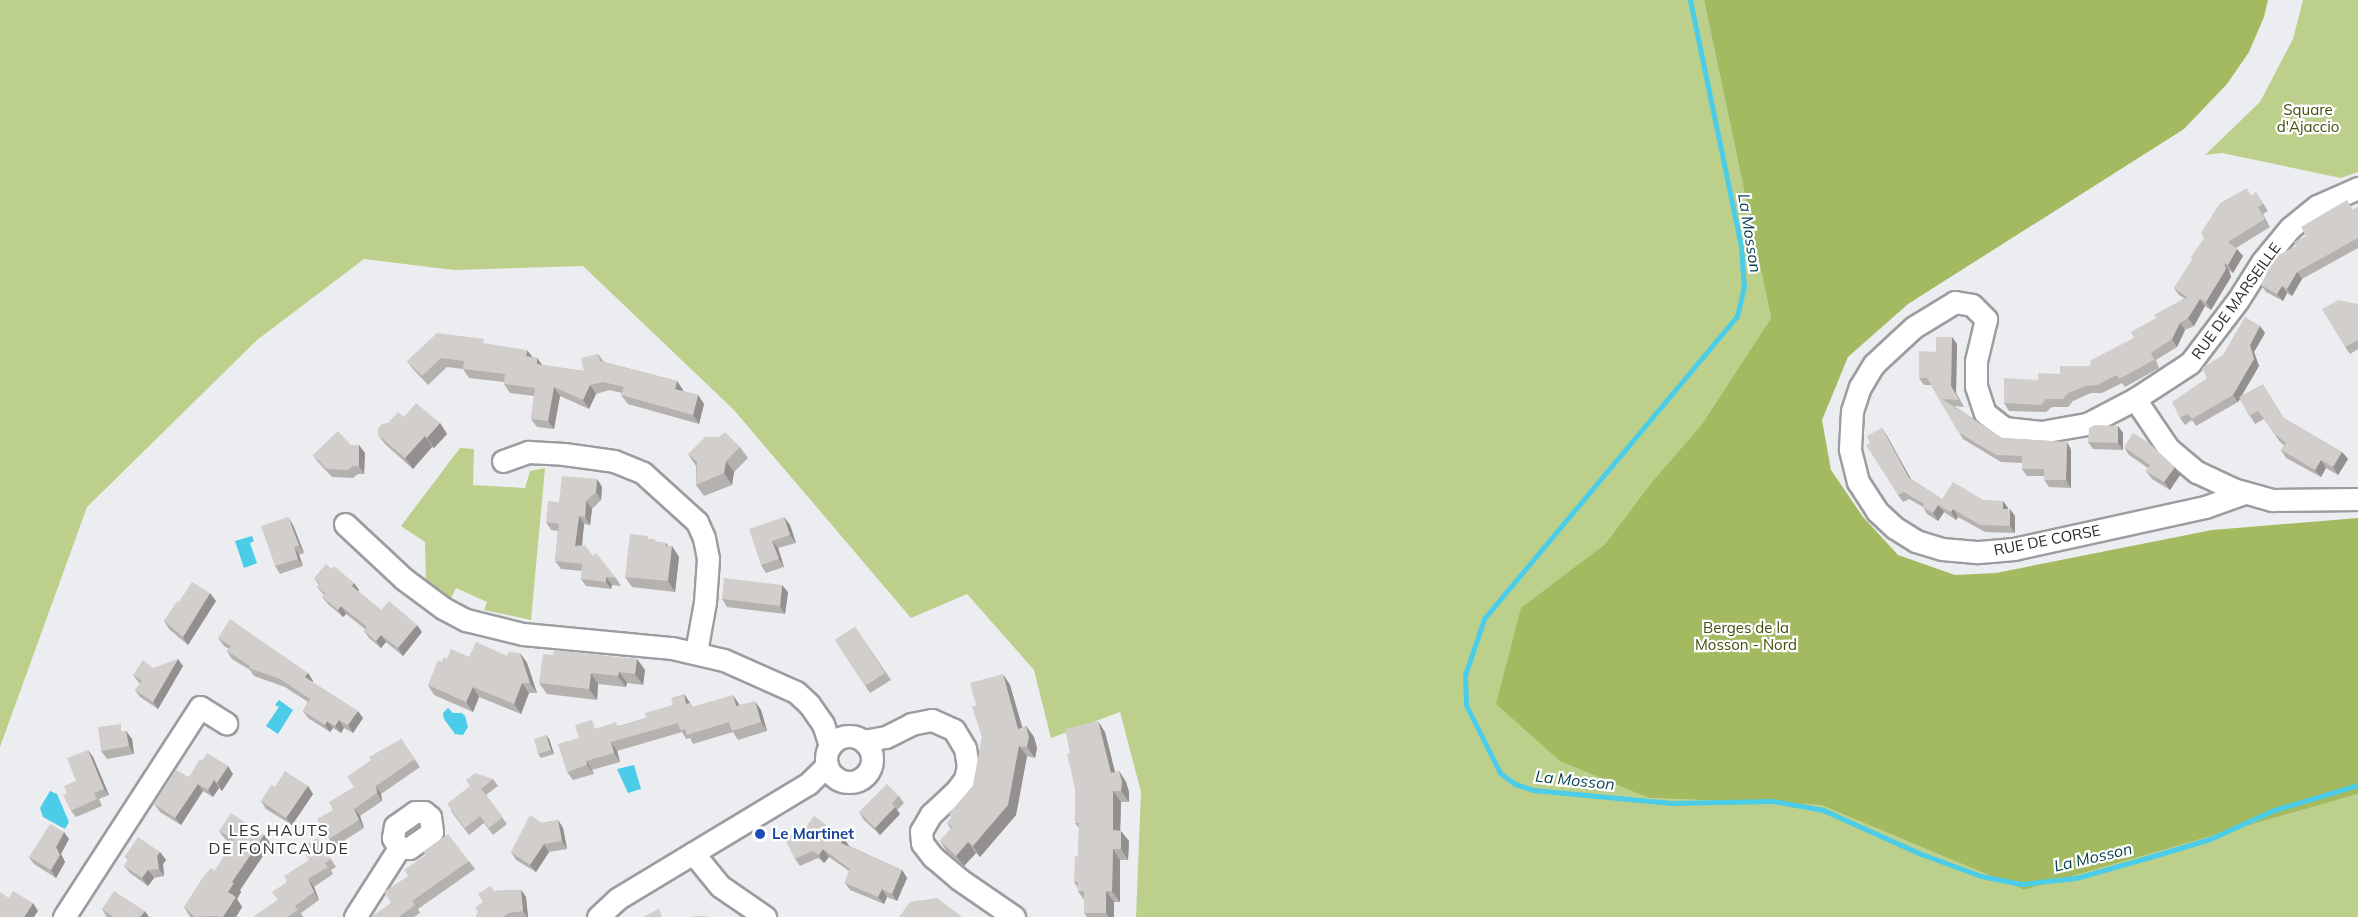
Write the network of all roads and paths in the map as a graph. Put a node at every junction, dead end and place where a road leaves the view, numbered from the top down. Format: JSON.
{"nodes":[{"id":1,"x":2358,"y":188,"type":"edge"},
{"id":2,"x":1972,"y":305,"type":"joint"},
{"id":3,"x":2135,"y":399,"type":"junction"},
{"id":4,"x":503,"y":461,"type":"dead end"},
{"id":5,"x":2244,"y":494,"type":"junction"},
{"id":6,"x":2358,"y":499,"type":"edge"},
{"id":7,"x":345,"y":524,"type":"dead end"},
{"id":8,"x":696,"y":652,"type":"junction"},
{"id":9,"x":226,"y":723,"type":"dead end"},
{"id":10,"x":867,"y":747,"type":"junction"},
{"id":11,"x":833,"y":756,"type":"junction"},
{"id":12,"x":399,"y":848,"type":"dead end"},
{"id":13,"x":693,"y":853,"type":"junction"},
{"id":14,"x":64,"y":917,"type":"edge"},
{"id":15,"x":355,"y":917,"type":"edge"},
{"id":16,"x":598,"y":917,"type":"edge"},
{"id":17,"x":765,"y":917,"type":"edge"},
{"id":18,"x":1014,"y":917,"type":"edge"}],
"edges":[{"from":1,"to":3,"type":"street","name":"RUE DE MARSEILLE"},
{"from":2,"to":3,"type":"street","name":"RUE DE MARSEILLE"},
{"from":2,"to":5,"type":"street","name":"RUE DE CORSE"},
{"from":3,"to":5,"type":"street"},
{"from":4,"to":8,"type":"street"},
{"from":5,"to":6,"type":"street","name":"RUE DE CORSE"},
{"from":7,"to":8,"type":"street"},
{"from":8,"to":11,"type":"street"},
{"from":9,"to":14,"type":"street"},
{"from":10,"to":11,"type":"street"},
{"from":10,"to":11,"type":"street"},
{"from":10,"to":18,"type":"street"},
{"from":11,"to":13,"type":"street"},
{"from":12,"to":15,"type":"street"},
{"from":13,"to":16,"type":"street"},
{"from":13,"to":17,"type":"street"}]}
